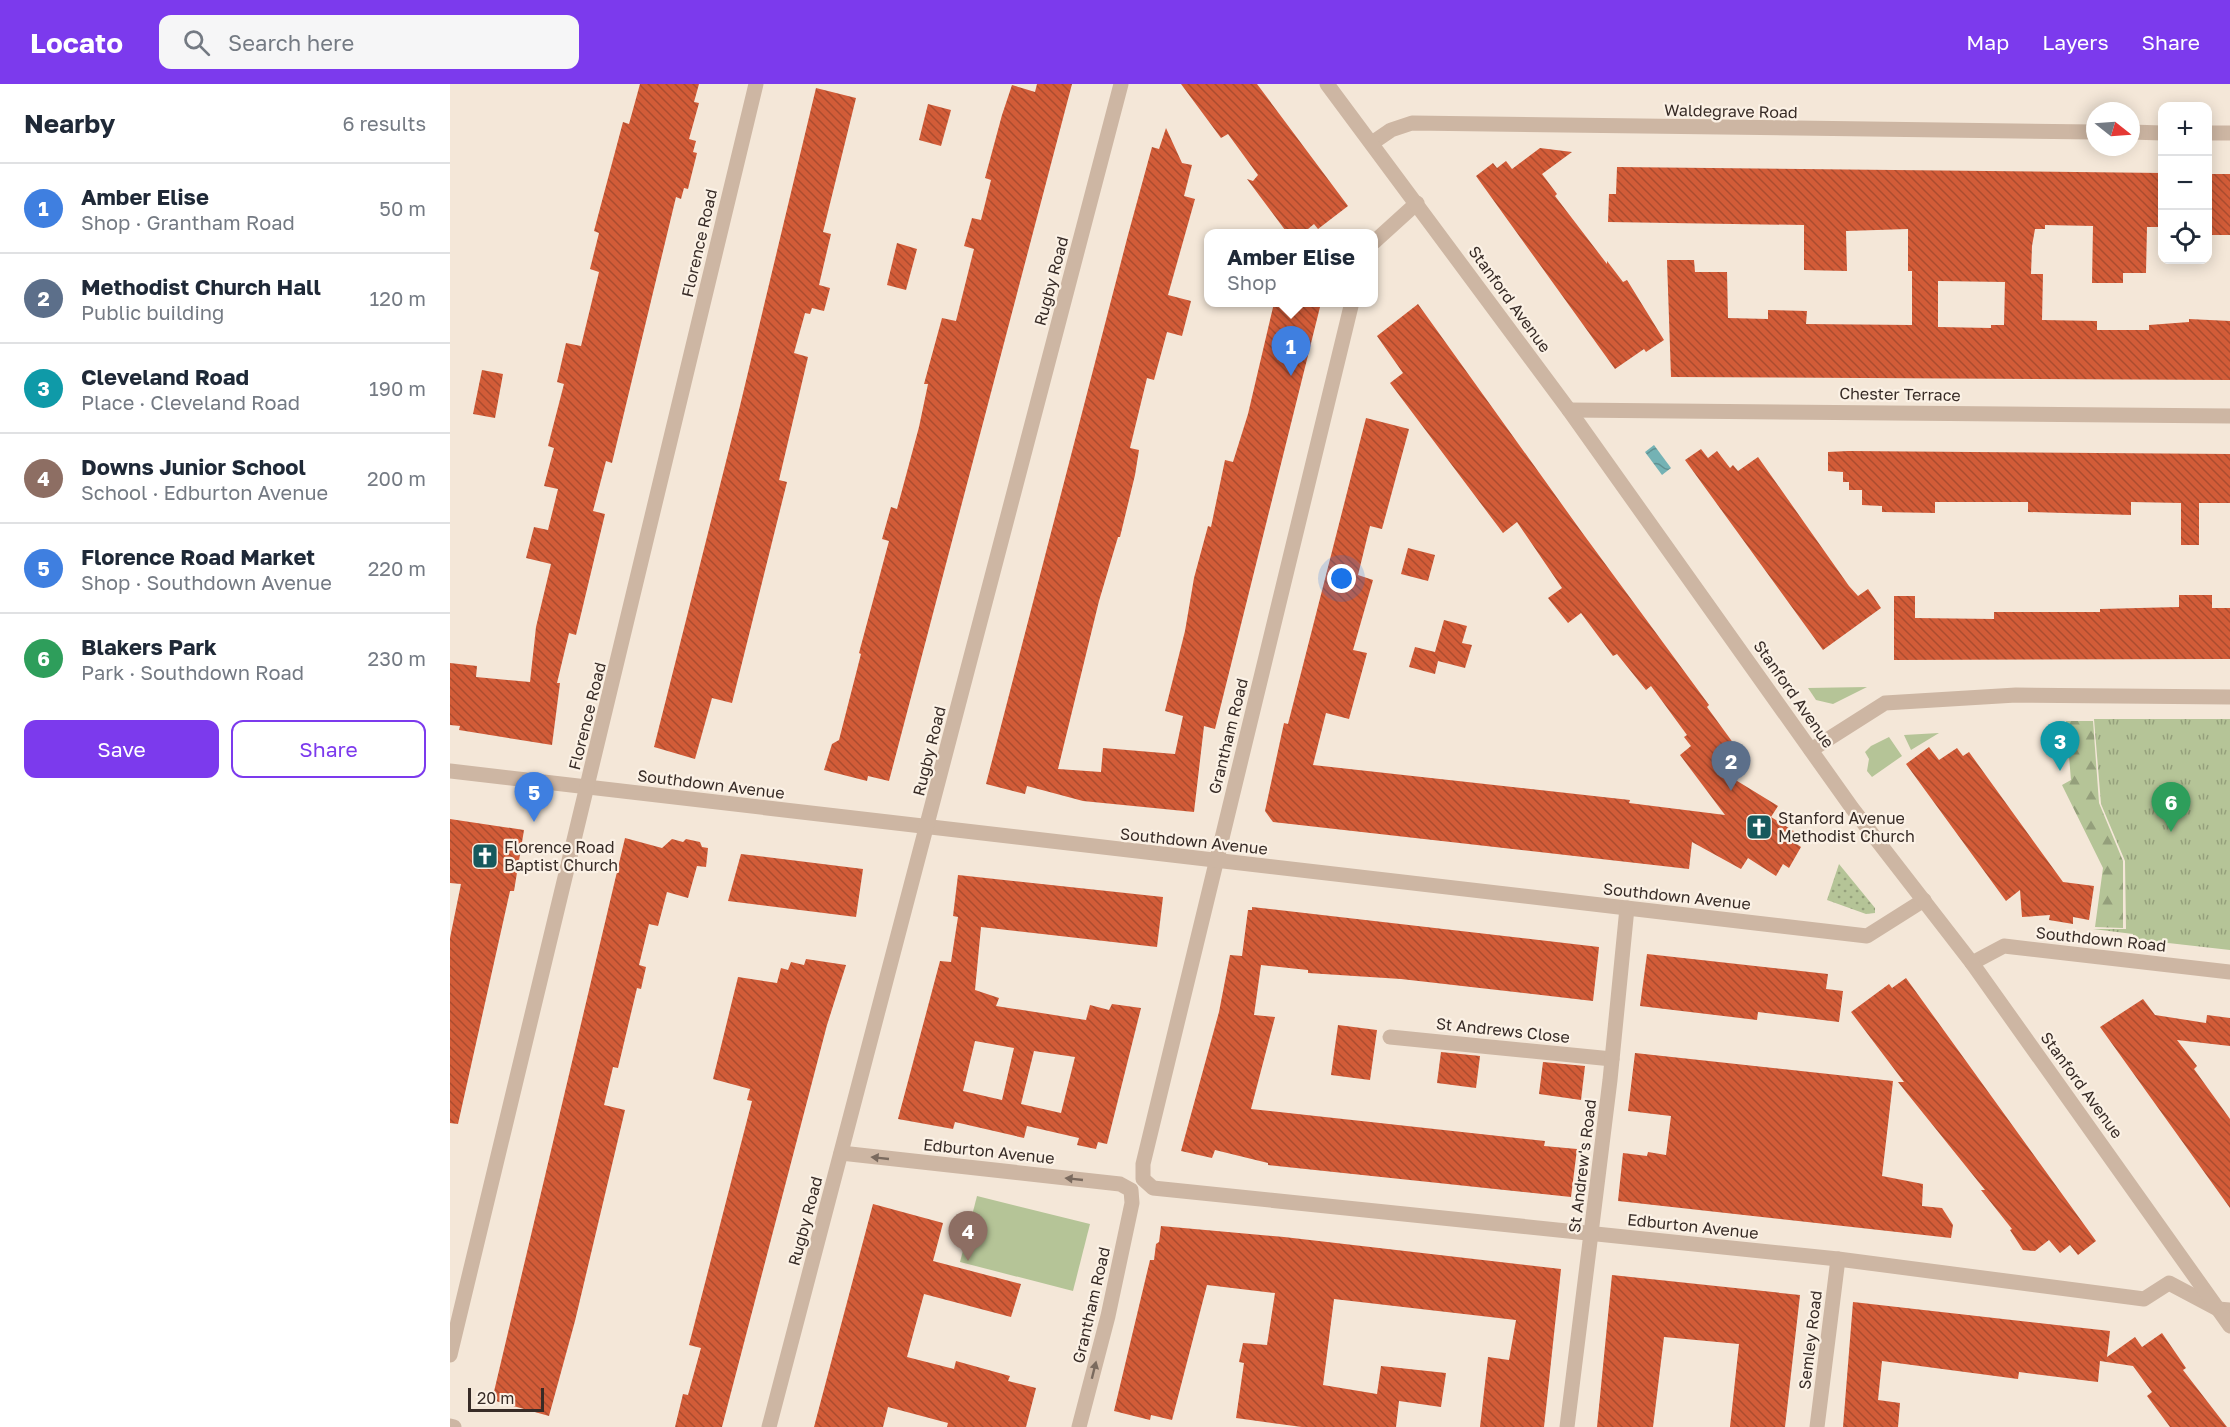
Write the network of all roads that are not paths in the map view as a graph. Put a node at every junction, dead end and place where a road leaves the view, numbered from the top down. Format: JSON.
{"nodes":[{"id":1,"x":756,"y":84,"type":"edge"},
{"id":2,"x":1121,"y":84,"type":"edge"},
{"id":3,"x":1327,"y":84,"type":"edge"},
{"id":4,"x":2086,"y":132,"type":"edge"},
{"id":5,"x":2140,"y":132,"type":"edge"},
{"id":6,"x":2158,"y":133,"type":"edge"},
{"id":7,"x":2212,"y":133,"type":"edge"},
{"id":8,"x":2230,"y":133,"type":"edge"},
{"id":9,"x":1372,"y":143,"type":"junction"},
{"id":10,"x":1417,"y":203,"type":"junction"},
{"id":11,"x":1378,"y":238,"type":"edge"},
{"id":12,"x":1351,"y":307,"type":"edge"},
{"id":13,"x":1569,"y":410,"type":"junction"},
{"id":14,"x":2230,"y":416,"type":"edge"},
{"id":15,"x":2230,"y":697,"type":"edge"},
{"id":16,"x":1811,"y":750,"type":"junction"},
{"id":17,"x":450,"y":771,"type":"edge"},
{"id":18,"x":588,"y":788,"type":"junction"},
{"id":19,"x":927,"y":829,"type":"junction"},
{"id":20,"x":1216,"y":861,"type":"junction"},
{"id":21,"x":1924,"y":900,"type":"junction"},
{"id":22,"x":1627,"y":908,"type":"junction"},
{"id":23,"x":1972,"y":963,"type":"junction"},
{"id":24,"x":2230,"y":972,"type":"edge"},
{"id":25,"x":1390,"y":1037,"type":"dead end"},
{"id":26,"x":1612,"y":1059,"type":"junction"},
{"id":27,"x":841,"y":1154,"type":"junction"},
{"id":28,"x":1143,"y":1179,"type":"joint"},
{"id":29,"x":1131,"y":1190,"type":"joint"},
{"id":30,"x":1592,"y":1235,"type":"junction"},
{"id":31,"x":1839,"y":1258,"type":"junction"},
{"id":32,"x":2224,"y":1310,"type":"edge"},
{"id":33,"x":2230,"y":1326,"type":"edge"},
{"id":34,"x":450,"y":1355,"type":"edge"},
{"id":35,"x":769,"y":1427,"type":"edge"},
{"id":36,"x":1079,"y":1427,"type":"edge"},
{"id":37,"x":1567,"y":1427,"type":"edge"},
{"id":38,"x":1817,"y":1427,"type":"edge"}],
"edges":[{"from":1,"to":18,"type":"street","name":"Florence Road"},
{"from":2,"to":19,"type":"street","name":"Rugby Road"},
{"from":3,"to":9,"type":"street","name":"Stanford Avenue"},
{"from":4,"to":9,"type":"street","name":"Waldegrave Road"},
{"from":5,"to":6,"type":"street"},
{"from":7,"to":8,"type":"street"},
{"from":9,"to":10,"type":"street","name":"Stanford Avenue"},
{"from":10,"to":11,"type":"street"},
{"from":10,"to":13,"type":"street","name":"Stanford Avenue"},
{"from":12,"to":20,"type":"street","name":"Grantham Road"},
{"from":13,"to":14,"type":"street","name":"Chester Terrace"},
{"from":13,"to":16,"type":"street","name":"Stanford Avenue"},
{"from":15,"to":16,"type":"street"},
{"from":16,"to":21,"type":"street","name":"Stanford Avenue"},
{"from":17,"to":18,"type":"street","name":"Southdown Avenue"},
{"from":18,"to":19,"type":"street","name":"Southdown Avenue"},
{"from":18,"to":34,"type":"street","name":"Florence Road"},
{"from":19,"to":20,"type":"street","name":"Southdown Avenue"},
{"from":19,"to":27,"type":"street","name":"Rugby Road"},
{"from":20,"to":22,"type":"street","name":"Southdown Avenue"},
{"from":20,"to":28,"type":"street","name":"Grantham Road"},
{"from":21,"to":22,"type":"street","name":"Southdown Avenue"},
{"from":21,"to":23,"type":"street","name":"Stanford Avenue"},
{"from":22,"to":26,"type":"street","name":"St Andrew's Road"},
{"from":23,"to":24,"type":"street","name":"Southdown Road"},
{"from":23,"to":32,"type":"street","name":"Stanford Avenue"},
{"from":25,"to":26,"type":"street","name":"St Andrews Close"},
{"from":26,"to":30,"type":"street","name":"St Andrew's Road"},
{"from":29,"to":27,"type":"street","name":"Edburton Avenue","one_way":true},
{"from":27,"to":35,"type":"street","name":"Rugby Road"},
{"from":28,"to":30,"type":"street","name":"Edburton Avenue"},
{"from":36,"to":29,"type":"street","name":"Grantham Road","one_way":true},
{"from":30,"to":31,"type":"street","name":"Edburton Avenue"},
{"from":30,"to":37,"type":"street","name":"St Andrew's Road"},
{"from":31,"to":32,"type":"street","name":"Edburton Avenue"},
{"from":31,"to":38,"type":"street","name":"Semley Road"},
{"from":32,"to":33,"type":"street","name":"Stanford Avenue"}]}
